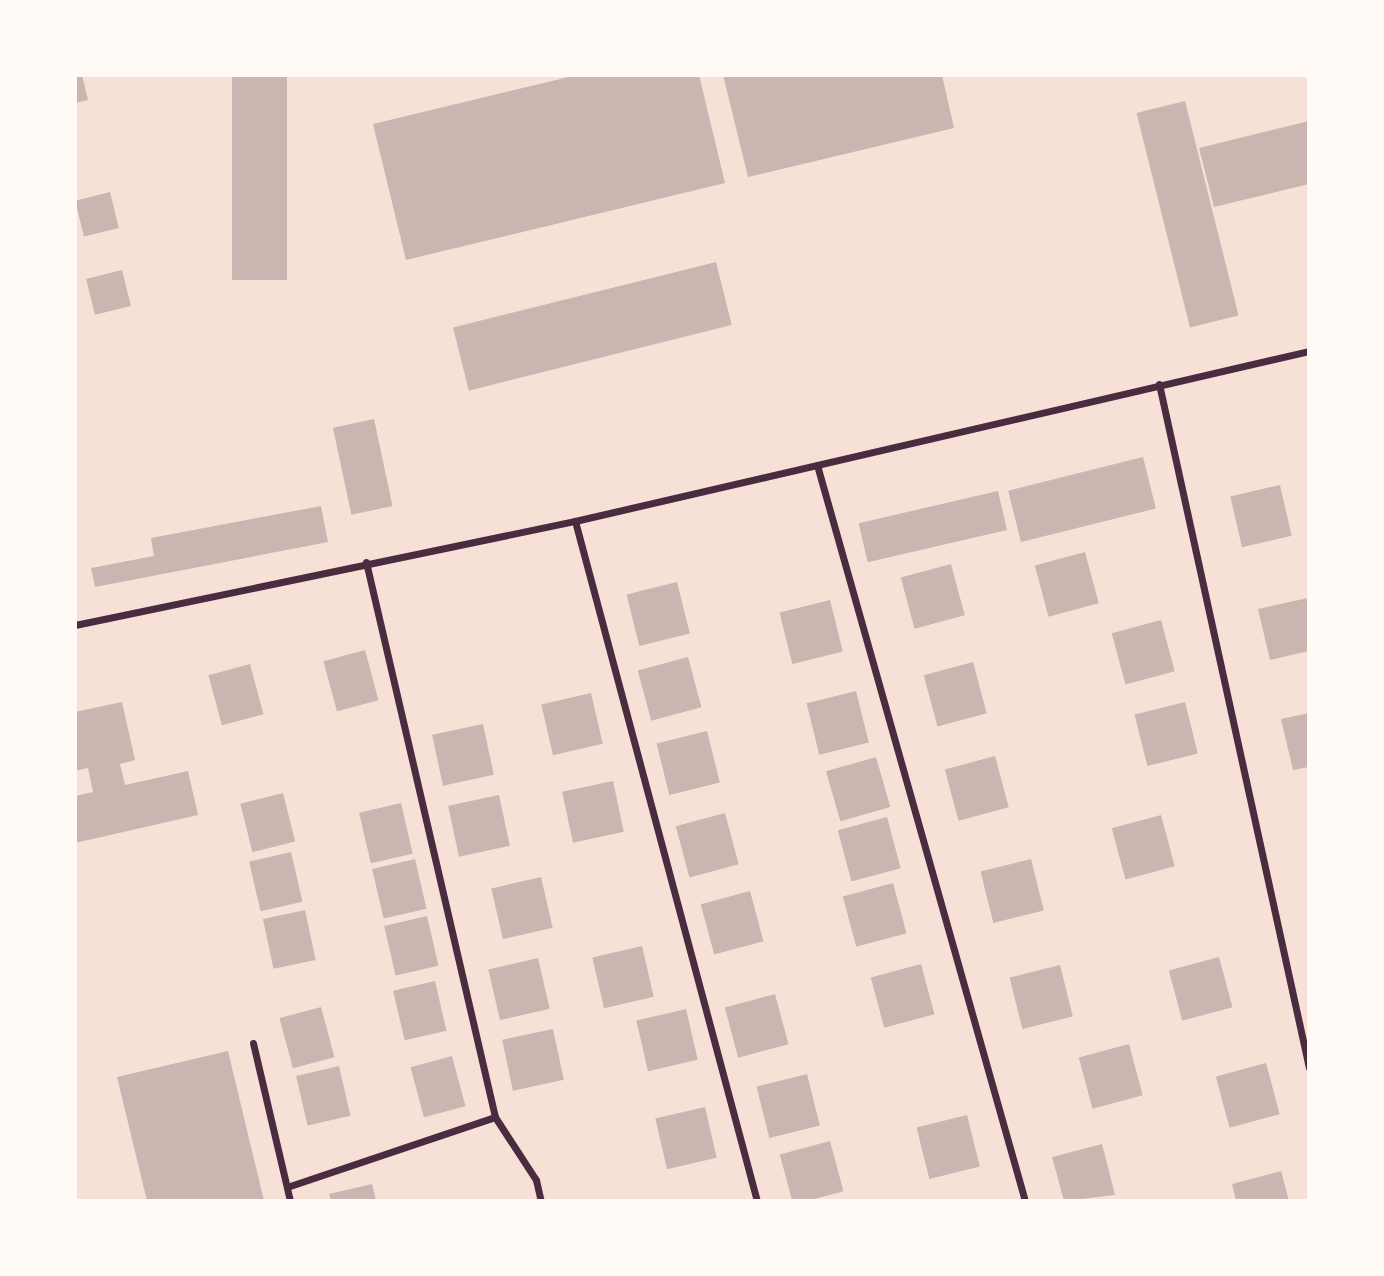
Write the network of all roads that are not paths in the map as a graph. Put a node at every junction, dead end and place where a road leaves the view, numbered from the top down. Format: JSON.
{"nodes":[{"id":1,"x":1309,"y":351,"type":"edge"},
{"id":2,"x":1159,"y":384,"type":"junction"},
{"id":3,"x":817,"y":465,"type":"junction"},
{"id":4,"x":575,"y":521,"type":"junction"},
{"id":5,"x":366,"y":562,"type":"junction"},
{"id":6,"x":75,"y":625,"type":"edge"},
{"id":7,"x":253,"y":1044,"type":"dead end"},
{"id":8,"x":1309,"y":1068,"type":"edge"},
{"id":9,"x":495,"y":1117,"type":"junction"},
{"id":10,"x":287,"y":1187,"type":"junction"},
{"id":11,"x":290,"y":1201,"type":"edge"},
{"id":12,"x":541,"y":1201,"type":"edge"},
{"id":13,"x":757,"y":1201,"type":"edge"},
{"id":14,"x":1025,"y":1201,"type":"edge"}],
"edges":[{"from":1,"to":2,"type":"street"},
{"from":2,"to":3,"type":"street"},
{"from":2,"to":8,"type":"street"},
{"from":3,"to":4,"type":"street"},
{"from":3,"to":14,"type":"street"},
{"from":4,"to":5,"type":"street"},
{"from":4,"to":13,"type":"street"},
{"from":5,"to":6,"type":"street"},
{"from":5,"to":9,"type":"street"},
{"from":7,"to":10,"type":"street"},
{"from":9,"to":10,"type":"street"},
{"from":9,"to":12,"type":"street"},
{"from":10,"to":11,"type":"street"}]}
